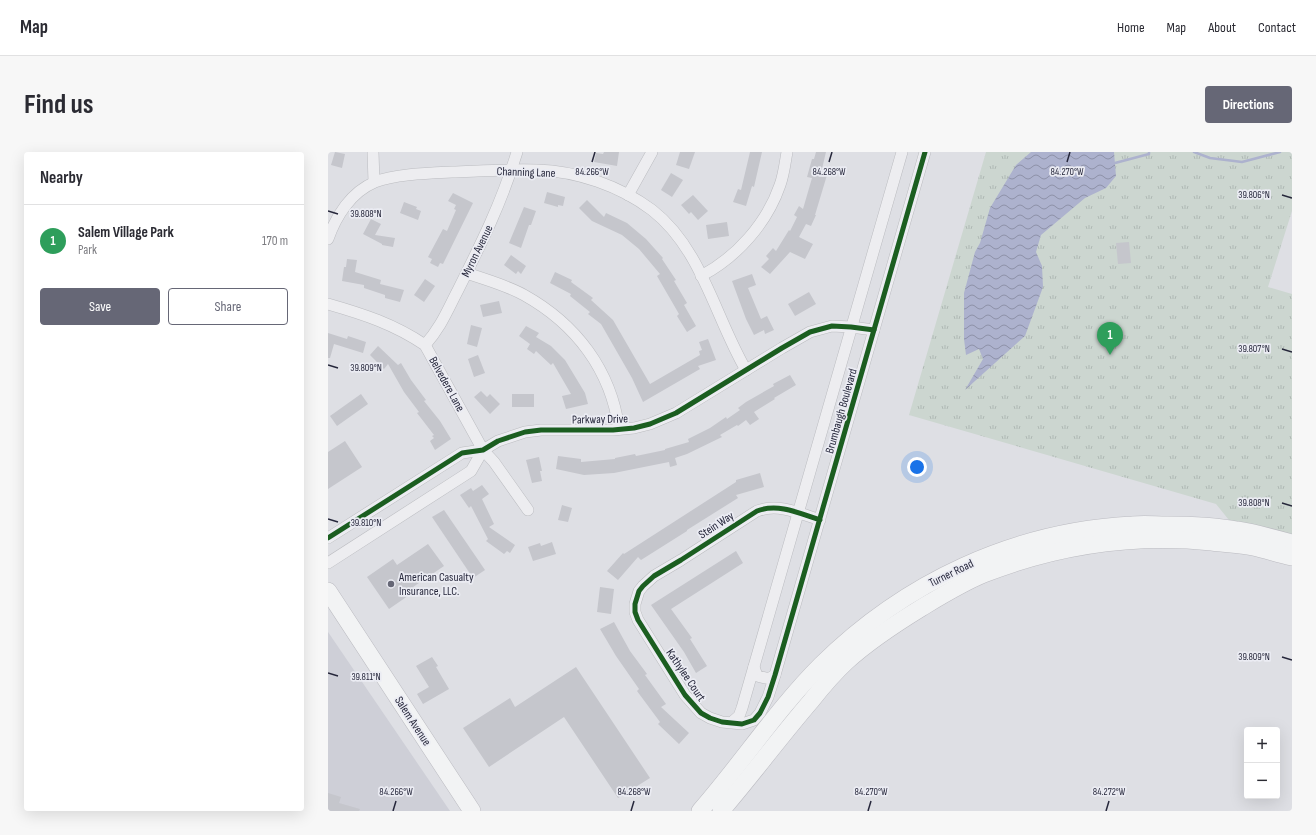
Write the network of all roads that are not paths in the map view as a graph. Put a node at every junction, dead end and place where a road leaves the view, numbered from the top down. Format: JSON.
{"nodes":[{"id":1,"x":373,"y":152,"type":"edge"},
{"id":2,"x":517,"y":152,"type":"edge"},
{"id":3,"x":652,"y":152,"type":"edge"},
{"id":4,"x":787,"y":152,"type":"edge"},
{"id":5,"x":902,"y":152,"type":"edge"},
{"id":6,"x":925,"y":152,"type":"edge"},
{"id":7,"x":512,"y":170,"type":"junction"},
{"id":8,"x":374,"y":182,"type":"junction"},
{"id":9,"x":628,"y":195,"type":"junction"},
{"id":10,"x":328,"y":239,"type":"edge"},
{"id":11,"x":467,"y":273,"type":"junction"},
{"id":12,"x":701,"y":276,"type":"junction"},
{"id":13,"x":328,"y":304,"type":"edge"},
{"id":14,"x":851,"y":327,"type":"junction"},
{"id":15,"x":874,"y":330,"type":"junction"},
{"id":16,"x":425,"y":345,"type":"junction"},
{"id":17,"x":746,"y":370,"type":"junction"},
{"id":18,"x":620,"y":429,"type":"junction"},
{"id":19,"x":483,"y":450,"type":"junction"},
{"id":20,"x":528,"y":510,"type":"dead end"},
{"id":21,"x":798,"y":513,"type":"junction"},
{"id":22,"x":820,"y":520,"type":"junction"},
{"id":23,"x":328,"y":538,"type":"edge"},
{"id":24,"x":1292,"y":543,"type":"edge"},
{"id":25,"x":1292,"y":557,"type":"edge"},
{"id":26,"x":328,"y":563,"type":"edge"},
{"id":27,"x":328,"y":591,"type":"edge"},
{"id":28,"x":636,"y":596,"type":"joint"},
{"id":29,"x":754,"y":667,"type":"junction"},
{"id":30,"x":775,"y":675,"type":"junction"},
{"id":31,"x":732,"y":722,"type":"junction"},
{"id":32,"x":472,"y":811,"type":"edge"},
{"id":33,"x":700,"y":811,"type":"edge"},
{"id":34,"x":721,"y":811,"type":"edge"}],
"edges":[{"from":1,"to":8,"type":"street"},
{"from":2,"to":7,"type":"street","name":"Myron Avenue"},
{"from":3,"to":9,"type":"street"},
{"from":4,"to":12,"type":"street"},
{"from":5,"to":14,"type":"street","name":"Brumbaugh Boulevard"},
{"from":6,"to":15,"type":"street","name":"Brumbaugh Boulevard"},
{"from":7,"to":8,"type":"street","name":"Channing Lane"},
{"from":7,"to":9,"type":"street","name":"Channing Lane"},
{"from":7,"to":11,"type":"street","name":"Myron Avenue"},
{"from":8,"to":10,"type":"street"},
{"from":9,"to":12,"type":"street","name":"Channing Lane"},
{"from":11,"to":16,"type":"street","name":"Myron Avenue"},
{"from":11,"to":18,"type":"street"},
{"from":12,"to":17,"type":"street","name":"Channing Lane"},
{"from":13,"to":16,"type":"street","name":"Belvedere Lane"},
{"from":14,"to":15,"type":"street","name":"Parkway Drive"},
{"from":14,"to":17,"type":"street","name":"Parkway Drive"},
{"from":14,"to":21,"type":"street","name":"Brumbaugh Boulevard"},
{"from":15,"to":22,"type":"street","name":"Brumbaugh Boulevard"},
{"from":16,"to":19,"type":"street","name":"Belvedere Lane"},
{"from":17,"to":18,"type":"street","name":"Parkway Drive"},
{"from":18,"to":19,"type":"street","name":"Parkway Drive"},
{"from":19,"to":20,"type":"street","name":"Belvedere Lane"},
{"from":19,"to":23,"type":"street","name":"Parkway Drive"},
{"from":19,"to":26,"type":"street"},
{"from":21,"to":22,"type":"street","name":"Stein Way"},
{"from":21,"to":28,"type":"street","name":"Stein Way"},
{"from":21,"to":29,"type":"street","name":"Brumbaugh Boulevard"},
{"from":22,"to":30,"type":"street","name":"Brumbaugh Boulevard"},
{"from":24,"to":33,"type":"main road","name":"Turner Road"},
{"from":25,"to":34,"type":"main road","name":"Turner Road"},
{"from":27,"to":32,"type":"main road","name":"Salem Avenue"},
{"from":28,"to":31,"type":"street","name":"Kathylee Court"},
{"from":29,"to":30,"type":"street"},
{"from":29,"to":31,"type":"street"},
{"from":30,"to":31,"type":"street","name":"Kathylee Court"}]}
